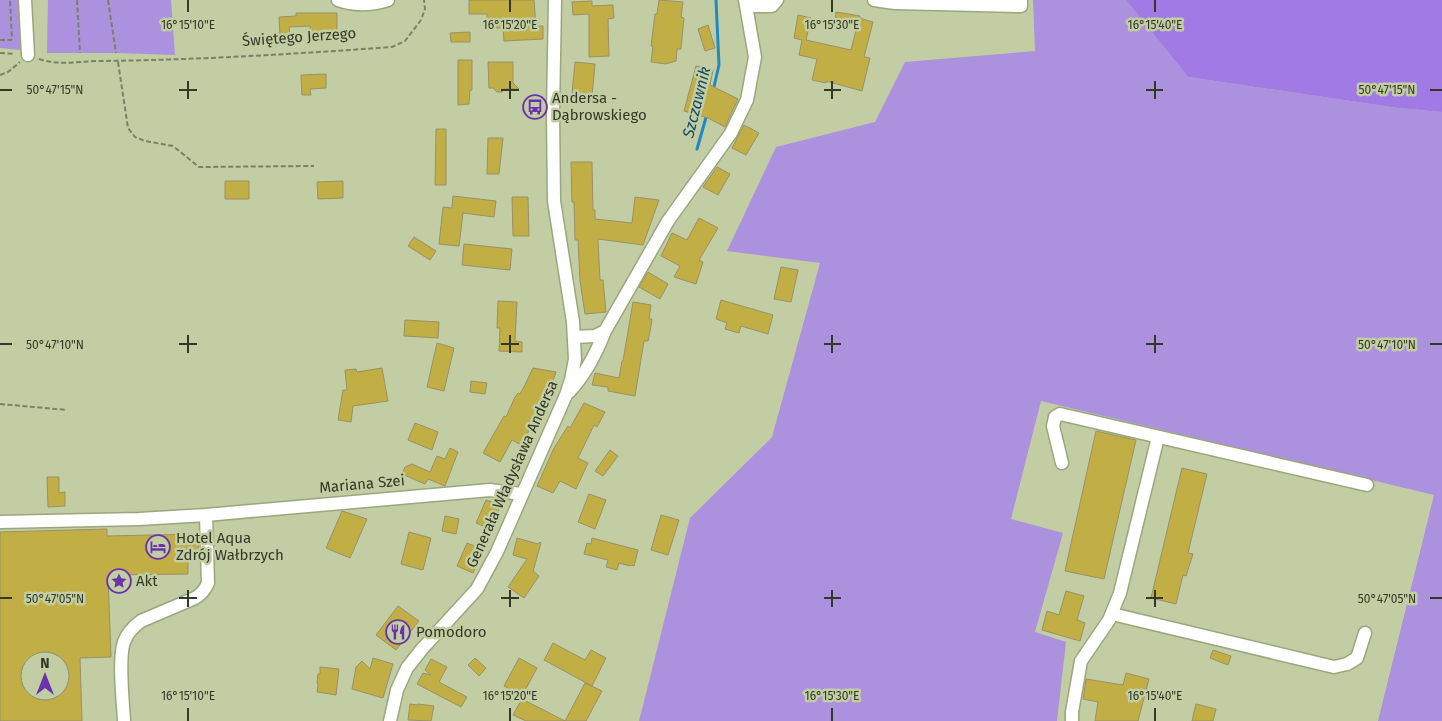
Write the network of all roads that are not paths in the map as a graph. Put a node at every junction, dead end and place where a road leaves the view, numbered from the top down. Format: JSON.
{"nodes":[{"id":1,"x":25,"y":0,"type":"edge"},
{"id":2,"x":338,"y":0,"type":"edge"},
{"id":3,"x":388,"y":0,"type":"edge"},
{"id":4,"x":555,"y":0,"type":"edge"},
{"id":5,"x":777,"y":0,"type":"edge"},
{"id":6,"x":874,"y":0,"type":"edge"},
{"id":7,"x":1021,"y":0,"type":"edge"},
{"id":8,"x":913,"y":2,"type":"edge"},
{"id":9,"x":974,"y":2,"type":"edge"},
{"id":10,"x":746,"y":3,"type":"edge"},
{"id":11,"x":28,"y":55,"type":"road end"},
{"id":12,"x":605,"y":332,"type":"junction"},
{"id":13,"x":574,"y":338,"type":"junction"},
{"id":14,"x":597,"y":350,"type":"junction"},
{"id":15,"x":566,"y":395,"type":"junction"},
{"id":16,"x":1158,"y":437,"type":"junction"},
{"id":17,"x":1062,"y":463,"type":"dead end"},
{"id":18,"x":1367,"y":485,"type":"dead end"},
{"id":19,"x":522,"y":494,"type":"junction"},
{"id":20,"x":206,"y":515,"type":"junction"},
{"id":21,"x":0,"y":522,"type":"edge"},
{"id":22,"x":1112,"y":614,"type":"junction"},
{"id":23,"x":1365,"y":632,"type":"dead end"},
{"id":24,"x":124,"y":721,"type":"edge"},
{"id":25,"x":390,"y":721,"type":"edge"},
{"id":26,"x":1072,"y":721,"type":"edge"}],
"edges":[{"from":1,"to":11,"type":"street"},
{"from":2,"to":3,"type":"street","name":"Świętego Jerzego"},
{"from":4,"to":13,"type":"street","name":"Generała Władysława Andersa"},
{"from":5,"to":10,"type":"street"},
{"from":6,"to":8,"type":"street"},
{"from":7,"to":9,"type":"street"},
{"from":8,"to":9,"type":"street"},
{"from":10,"to":12,"type":"street"},
{"from":12,"to":13,"type":"street"},
{"from":12,"to":14,"type":"street"},
{"from":13,"to":14,"type":"street"},
{"from":13,"to":15,"type":"street","name":"Generała Władysława Andersa"},
{"from":14,"to":15,"type":"street"},
{"from":15,"to":19,"type":"street","name":"Generała Władysława Andersa"},
{"from":16,"to":17,"type":"street"},
{"from":16,"to":18,"type":"street"},
{"from":16,"to":22,"type":"street"},
{"from":19,"to":20,"type":"street","name":"Mariana Szei"},
{"from":19,"to":25,"type":"street","name":"Generała Władysława Andersa"},
{"from":20,"to":21,"type":"street","name":"Mariana Szei"},
{"from":20,"to":24,"type":"street"},
{"from":22,"to":23,"type":"street"},
{"from":22,"to":26,"type":"street"}]}
